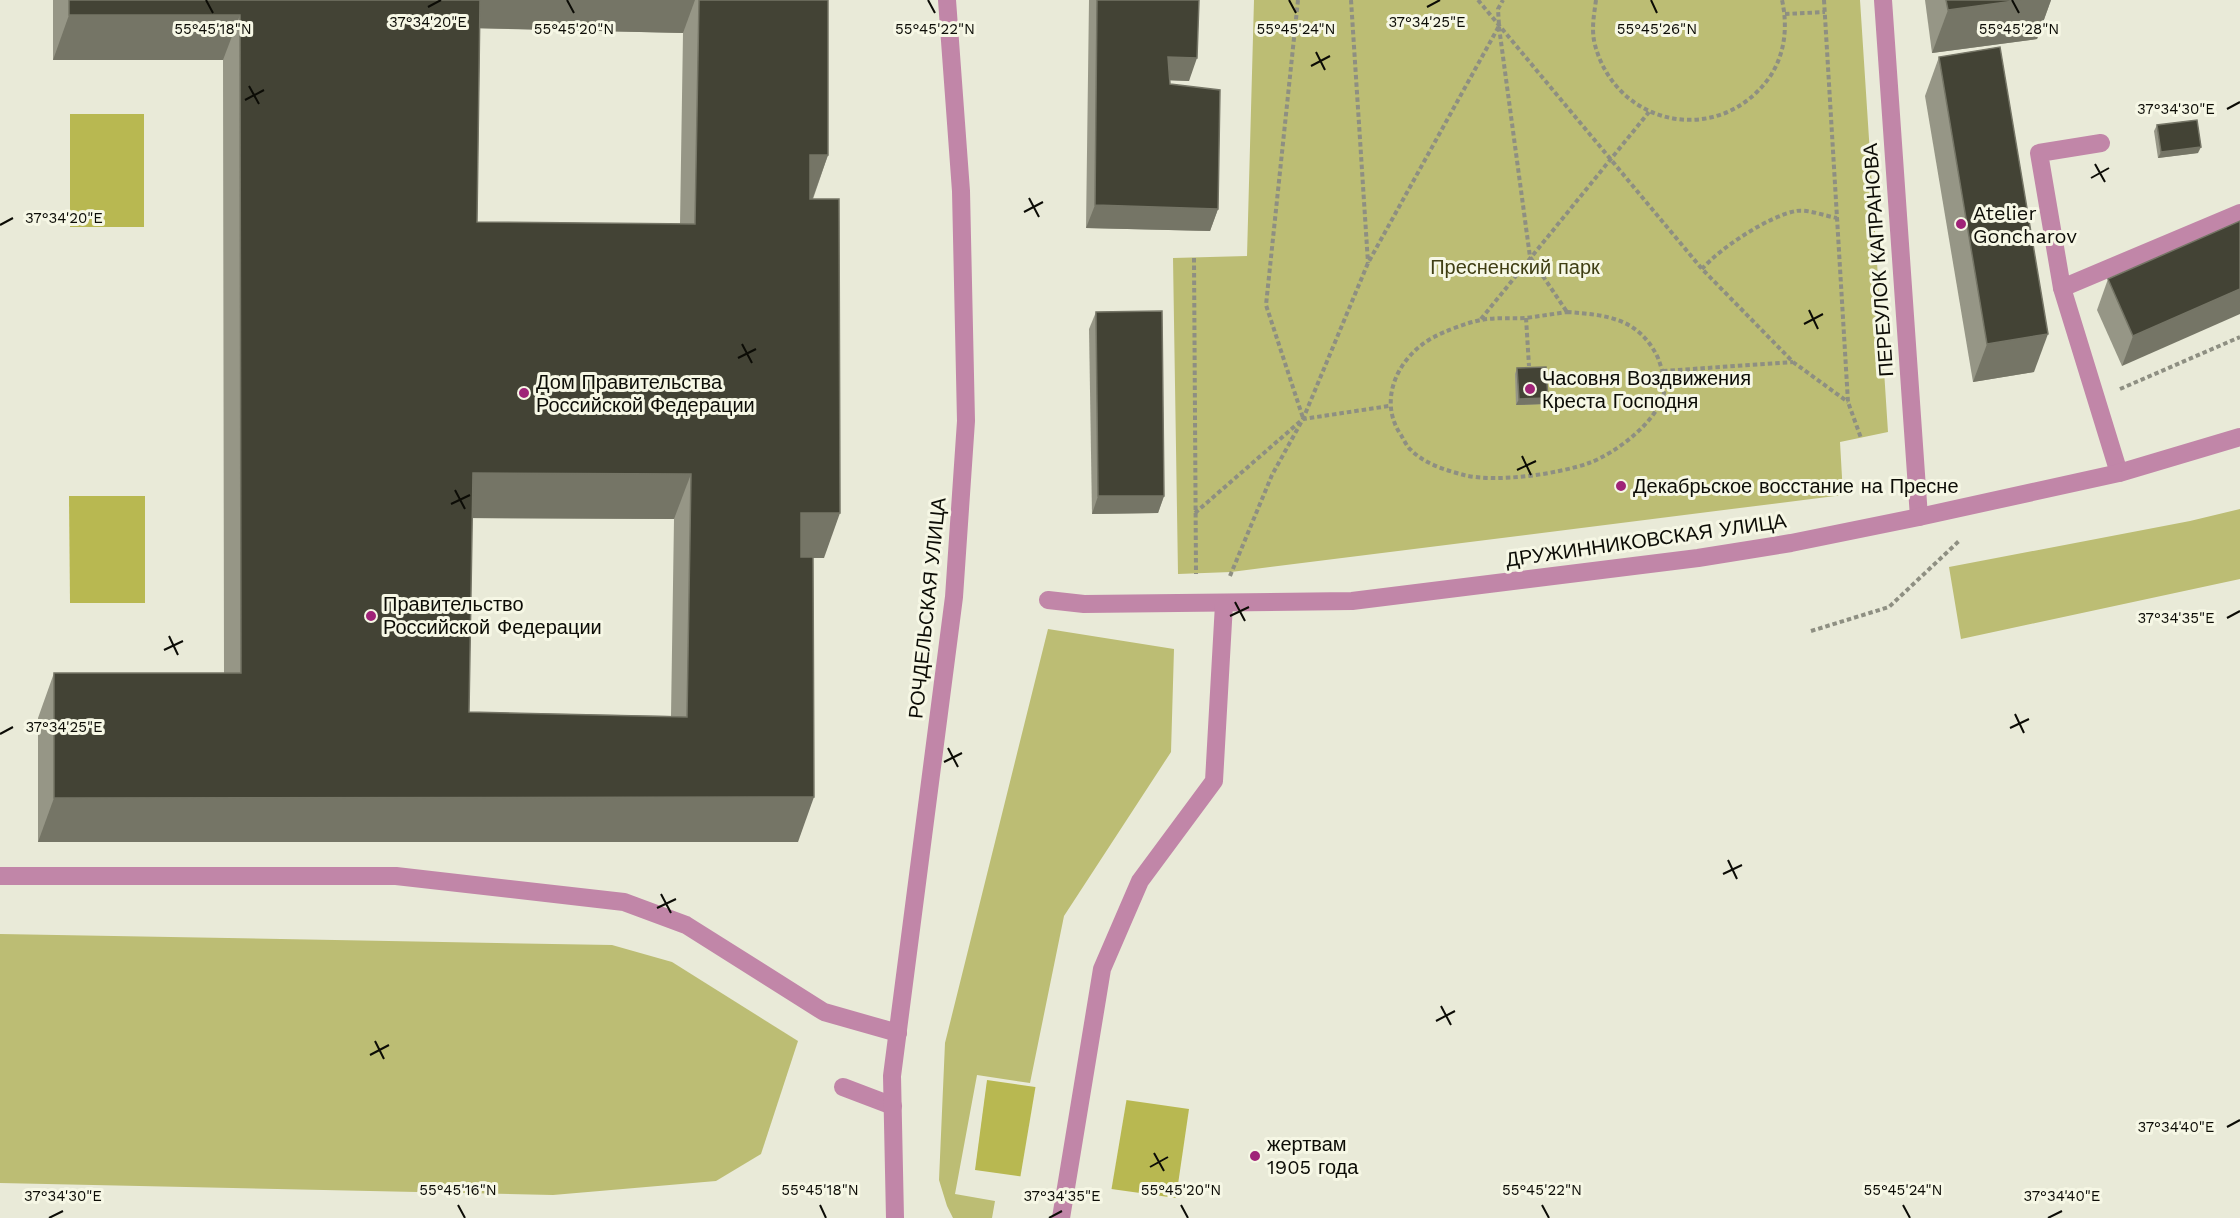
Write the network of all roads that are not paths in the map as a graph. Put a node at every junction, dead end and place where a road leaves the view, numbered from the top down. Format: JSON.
{"nodes":[{"id":1,"x":947,"y":0,"type":"edge"},
{"id":2,"x":1884,"y":0,"type":"edge"},
{"id":3,"x":2101,"y":143,"type":"dead end"},
{"id":4,"x":2240,"y":213,"type":"edge"},
{"id":5,"x":2062,"y":288,"type":"junction"},
{"id":6,"x":2240,"y":437,"type":"edge"},
{"id":7,"x":2119,"y":473,"type":"junction"},
{"id":8,"x":1919,"y":518,"type":"junction"},
{"id":9,"x":1048,"y":600,"type":"dead end"},
{"id":10,"x":1224,"y":604,"type":"junction"},
{"id":11,"x":0,"y":876,"type":"edge"},
{"id":12,"x":898,"y":1033,"type":"junction"},
{"id":13,"x":843,"y":1087,"type":"dead end"},
{"id":14,"x":893,"y":1106,"type":"junction"},
{"id":15,"x":895,"y":1218,"type":"edge"},
{"id":16,"x":1061,"y":1218,"type":"edge"}],
"edges":[{"from":1,"to":12,"type":"street","name":"РОЧДЕЛЬСКАЯ УЛИЦА"},
{"from":2,"to":8,"type":"street","name":"ПЕРЕУЛОК КАПРАНОВА"},
{"from":3,"to":5,"type":"street"},
{"from":4,"to":5,"type":"street"},
{"from":5,"to":7,"type":"street"},
{"from":6,"to":7,"type":"street","name":"ДРУЖИННИКОВСКАЯ УЛИЦА"},
{"from":7,"to":8,"type":"street","name":"ДРУЖИННИКОВСКАЯ УЛИЦА"},
{"from":8,"to":10,"type":"street","name":"ДРУЖИННИКОВСКАЯ УЛИЦА"},
{"from":9,"to":10,"type":"street","name":"ДРУЖИННИКОВСКАЯ УЛИЦА"},
{"from":10,"to":16,"type":"street"},
{"from":11,"to":12,"type":"street"},
{"from":12,"to":14,"type":"street","name":"РОЧДЕЛЬСКАЯ УЛИЦА"},
{"from":13,"to":14,"type":"street"},
{"from":14,"to":15,"type":"street","name":"РОЧДЕЛЬСКАЯ УЛИЦА"}]}
